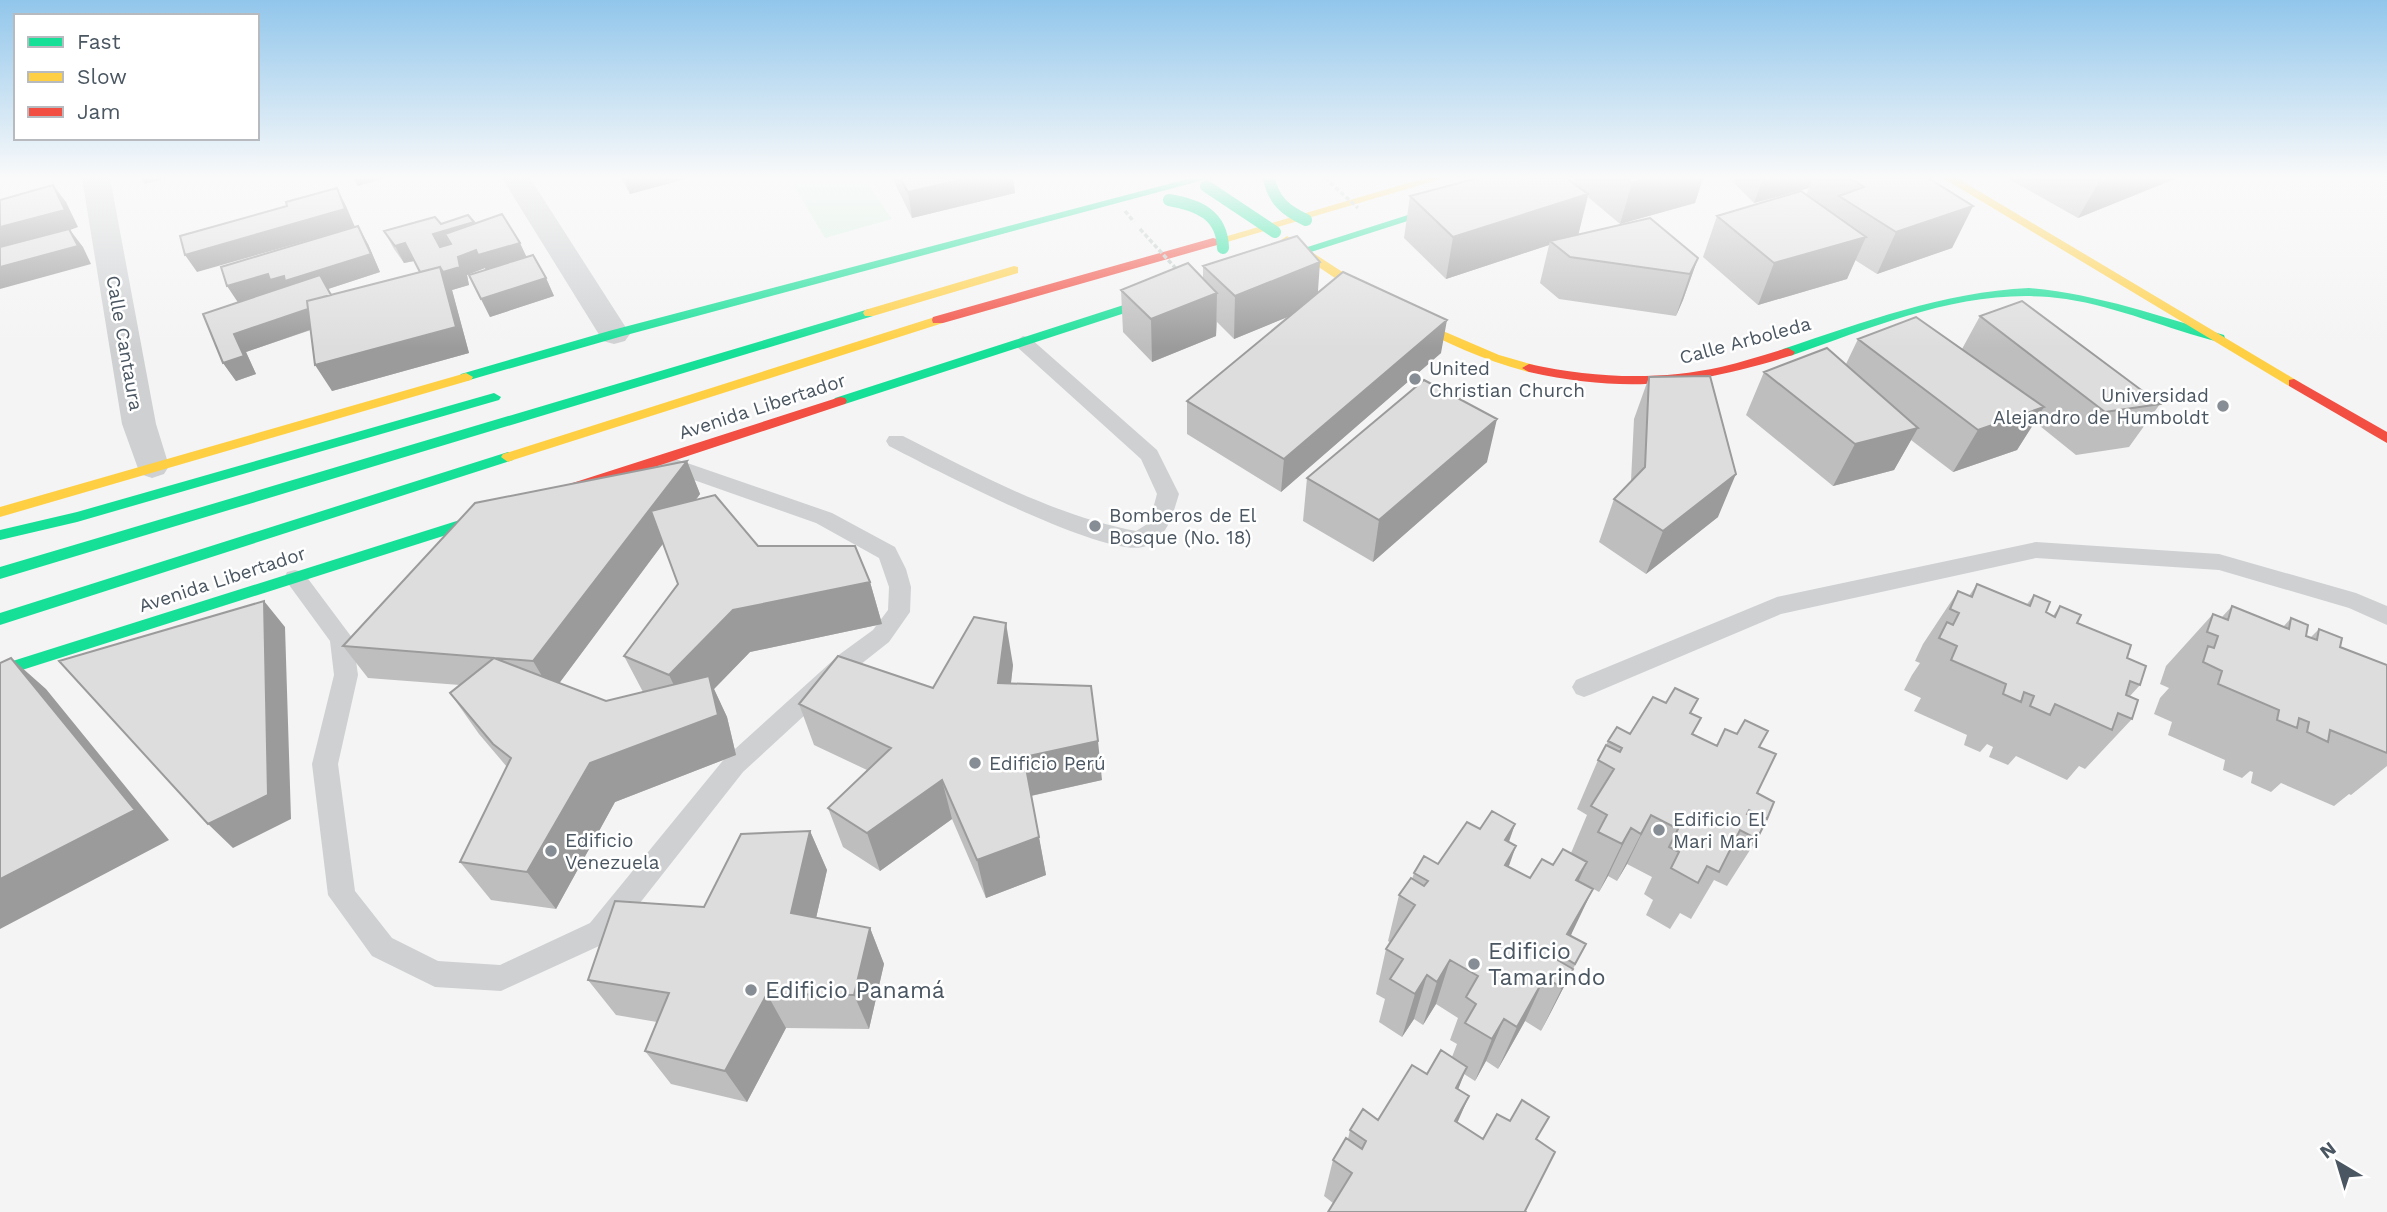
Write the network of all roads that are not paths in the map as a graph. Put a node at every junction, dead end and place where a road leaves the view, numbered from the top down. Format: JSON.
{"nodes":[{"id":1,"x":106,"y":235,"type":"edge"},
{"id":2,"x":552,"y":235,"type":"edge"},
{"id":3,"x":997,"y":235,"type":"edge"},
{"id":4,"x":1225,"y":235,"type":"edge"},
{"id":5,"x":1235,"y":235,"type":"edge"},
{"id":6,"x":1279,"y":235,"type":"edge"},
{"id":7,"x":1350,"y":235,"type":"edge"},
{"id":8,"x":2045,"y":235,"type":"edge"},
{"id":9,"x":1302,"y":250,"type":"junction"},
{"id":10,"x":1222,"y":253,"type":"dead end"},
{"id":11,"x":1126,"y":265,"type":"junction"},
{"id":12,"x":954,"y":271,"type":"dead end"},
{"id":13,"x":1239,"y":271,"type":"edge"},
{"id":14,"x":1188,"y":282,"type":"edge"},
{"id":15,"x":614,"y":334,"type":"junction"},
{"id":16,"x":2219,"y":338,"type":"junction"},
{"id":17,"x":1023,"y":342,"type":"junction"},
{"id":18,"x":514,"y":391,"type":"dead end"},
{"id":19,"x":716,"y":408,"type":"dead end"},
{"id":20,"x":2387,"y":438,"type":"edge"},
{"id":21,"x":896,"y":440,"type":"dead end"},
{"id":22,"x":661,"y":461,"type":"junction"},
{"id":23,"x":152,"y":466,"type":"junction"},
{"id":24,"x":546,"y":498,"type":"edge"},
{"id":25,"x":520,"y":506,"type":"edge"},
{"id":26,"x":0,"y":512,"type":"edge"},
{"id":27,"x":0,"y":535,"type":"edge"},
{"id":28,"x":0,"y":573,"type":"edge"},
{"id":29,"x":295,"y":578,"type":"junction"},
{"id":30,"x":2387,"y":616,"type":"edge"},
{"id":31,"x":0,"y":619,"type":"edge"},
{"id":32,"x":0,"y":671,"type":"edge"},
{"id":33,"x":1584,"y":687,"type":"dead end"}],
"edges":[{"from":1,"to":23,"type":"street","name":"Calle Cantaura"},
{"from":2,"to":15,"type":"street"},
{"from":3,"to":15,"type":"main road"},
{"from":4,"to":10,"type":"main road","bridge":true},
{"from":5,"to":11,"type":"main road","name":"Avenida Libertador"},
{"from":6,"to":9,"type":"main road","name":"Calle Arboleda","bridge":true},
{"from":7,"to":9,"type":"main road"},
{"from":8,"to":16,"type":"main road"},
{"from":9,"to":13,"type":"main road"},
{"from":9,"to":16,"type":"main road","name":"Calle Arboleda"},
{"from":11,"to":19,"type":"main road"},
{"from":11,"to":31,"type":"main road","name":"Avenida Libertador"},
{"from":12,"to":28,"type":"main road"},
{"from":14,"to":17,"type":"main road","name":"Avenida Libertador"},
{"from":15,"to":23,"type":"main road"},
{"from":16,"to":20,"type":"main road"},
{"from":17,"to":21,"type":"lane"},
{"from":17,"to":22,"type":"main road","name":"Avenida Libertador"},
{"from":18,"to":27,"type":"main road"},
{"from":22,"to":24,"type":"main road","name":"Avenida Libertador"},
{"from":22,"to":29,"type":"lane"},
{"from":23,"to":26,"type":"main road"},
{"from":25,"to":29,"type":"main road","name":"Avenida Libertador"},
{"from":29,"to":32,"type":"main road","name":"Avenida Libertador"},
{"from":30,"to":33,"type":"lane"}]}
